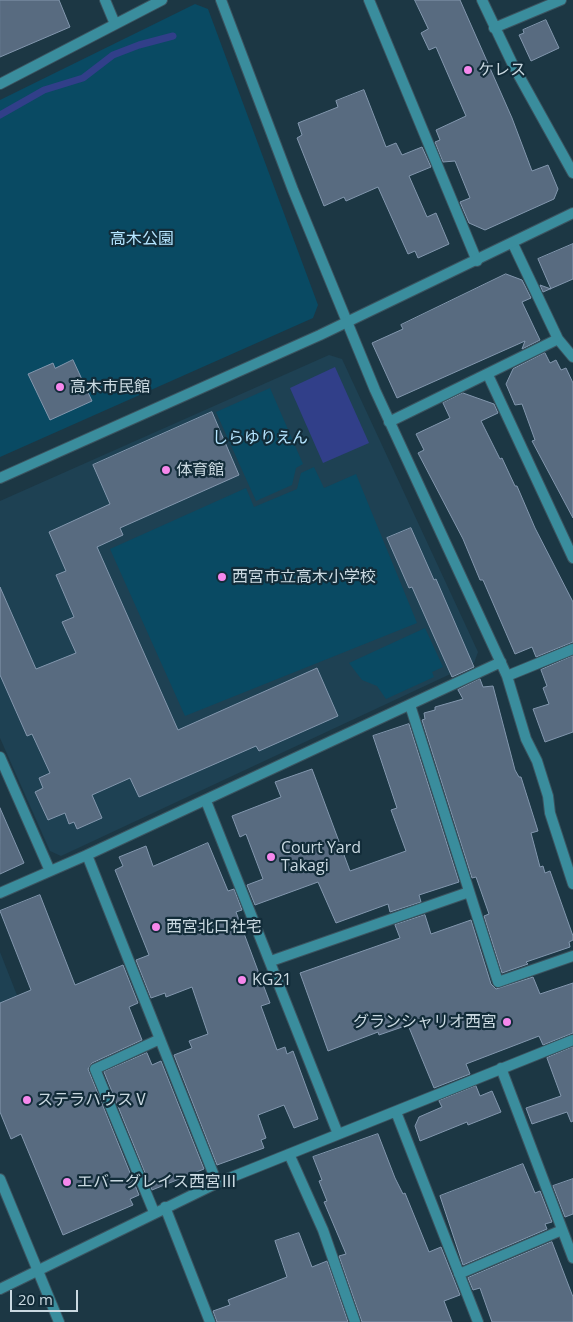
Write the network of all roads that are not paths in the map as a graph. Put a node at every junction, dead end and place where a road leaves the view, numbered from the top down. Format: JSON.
{"nodes":[{"id":1,"x":105,"y":0,"type":"edge"},
{"id":2,"x":162,"y":0,"type":"edge"},
{"id":3,"x":221,"y":0,"type":"edge"},
{"id":4,"x":369,"y":0,"type":"edge"},
{"id":5,"x":482,"y":0,"type":"edge"},
{"id":6,"x":561,"y":0,"type":"edge"},
{"id":7,"x":115,"y":24,"type":"junction"},
{"id":8,"x":494,"y":28,"type":"junction"},
{"id":9,"x":0,"y":84,"type":"edge"},
{"id":10,"x":573,"y":173,"type":"edge"},
{"id":11,"x":573,"y":213,"type":"edge"},
{"id":12,"x":512,"y":244,"type":"junction"},
{"id":13,"x":477,"y":261,"type":"junction"},
{"id":14,"x":347,"y":322,"type":"junction"},
{"id":15,"x":558,"y":338,"type":"junction"},
{"id":16,"x":573,"y":357,"type":"edge"},
{"id":17,"x":488,"y":375,"type":"junction"},
{"id":18,"x":389,"y":422,"type":"junction"},
{"id":19,"x":0,"y":478,"type":"edge"},
{"id":20,"x":573,"y":558,"type":"edge"},
{"id":21,"x":573,"y":650,"type":"edge"},
{"id":22,"x":501,"y":662,"type":"junction"},
{"id":23,"x":507,"y":676,"type":"junction"},
{"id":24,"x":410,"y":705,"type":"junction"},
{"id":25,"x":0,"y":757,"type":"edge"},
{"id":26,"x":206,"y":800,"type":"junction"},
{"id":27,"x":87,"y":855,"type":"junction"},
{"id":28,"x":50,"y":872,"type":"junction"},
{"id":29,"x":573,"y":884,"type":"edge"},
{"id":30,"x":469,"y":892,"type":"junction"},
{"id":31,"x":0,"y":893,"type":"edge"},
{"id":32,"x":573,"y":956,"type":"edge"},
{"id":33,"x":271,"y":961,"type":"junction"},
{"id":34,"x":160,"y":1039,"type":"junction"},
{"id":35,"x":573,"y":1040,"type":"edge"},
{"id":36,"x":501,"y":1068,"type":"junction"},
{"id":37,"x":396,"y":1112,"type":"junction"},
{"id":38,"x":338,"y":1134,"type":"junction"},
{"id":39,"x":289,"y":1154,"type":"junction"},
{"id":40,"x":0,"y":1179,"type":"edge"},
{"id":41,"x":217,"y":1183,"type":"junction"},
{"id":42,"x":165,"y":1208,"type":"junction"},
{"id":43,"x":154,"y":1212,"type":"junction"},
{"id":44,"x":562,"y":1230,"type":"junction"},
{"id":45,"x":573,"y":1258,"type":"edge"},
{"id":46,"x":38,"y":1271,"type":"junction"},
{"id":47,"x":459,"y":1274,"type":"junction"},
{"id":48,"x":0,"y":1289,"type":"edge"},
{"id":49,"x":59,"y":1322,"type":"edge"},
{"id":50,"x":210,"y":1322,"type":"edge"},
{"id":51,"x":355,"y":1322,"type":"edge"},
{"id":52,"x":478,"y":1322,"type":"edge"}],
"edges":[{"from":1,"to":7,"type":"street"},
{"from":2,"to":7,"type":"street"},
{"from":3,"to":14,"type":"street"},
{"from":4,"to":13,"type":"street"},
{"from":5,"to":8,"type":"street"},
{"from":6,"to":8,"type":"street"},
{"from":7,"to":9,"type":"street"},
{"from":8,"to":10,"type":"street"},
{"from":11,"to":12,"type":"street"},
{"from":12,"to":13,"type":"street"},
{"from":12,"to":15,"type":"street"},
{"from":13,"to":14,"type":"street"},
{"from":14,"to":18,"type":"street"},
{"from":14,"to":19,"type":"street"},
{"from":15,"to":16,"type":"street"},
{"from":15,"to":17,"type":"street"},
{"from":17,"to":18,"type":"street"},
{"from":17,"to":20,"type":"street"},
{"from":18,"to":22,"type":"street"},
{"from":21,"to":23,"type":"street"},
{"from":22,"to":23,"type":"street"},
{"from":22,"to":24,"type":"street"},
{"from":23,"to":29,"type":"street"},
{"from":24,"to":26,"type":"street"},
{"from":24,"to":30,"type":"street"},
{"from":25,"to":28,"type":"street"},
{"from":26,"to":27,"type":"street"},
{"from":26,"to":33,"type":"street"},
{"from":27,"to":28,"type":"street"},
{"from":27,"to":34,"type":"street"},
{"from":28,"to":31,"type":"street"},
{"from":30,"to":32,"type":"street"},
{"from":30,"to":33,"type":"street"},
{"from":33,"to":38,"type":"street"},
{"from":34,"to":41,"type":"street"},
{"from":34,"to":43,"type":"street"},
{"from":35,"to":36,"type":"street"},
{"from":36,"to":37,"type":"street"},
{"from":36,"to":44,"type":"street"},
{"from":37,"to":38,"type":"street"},
{"from":37,"to":47,"type":"street"},
{"from":38,"to":39,"type":"street"},
{"from":39,"to":41,"type":"street"},
{"from":39,"to":51,"type":"street"},
{"from":40,"to":46,"type":"street"},
{"from":41,"to":42,"type":"street"},
{"from":42,"to":43,"type":"street"},
{"from":42,"to":50,"type":"street"},
{"from":43,"to":46,"type":"street"},
{"from":44,"to":45,"type":"street"},
{"from":44,"to":47,"type":"street"},
{"from":46,"to":48,"type":"street"},
{"from":46,"to":49,"type":"street"},
{"from":47,"to":52,"type":"street"}]}
